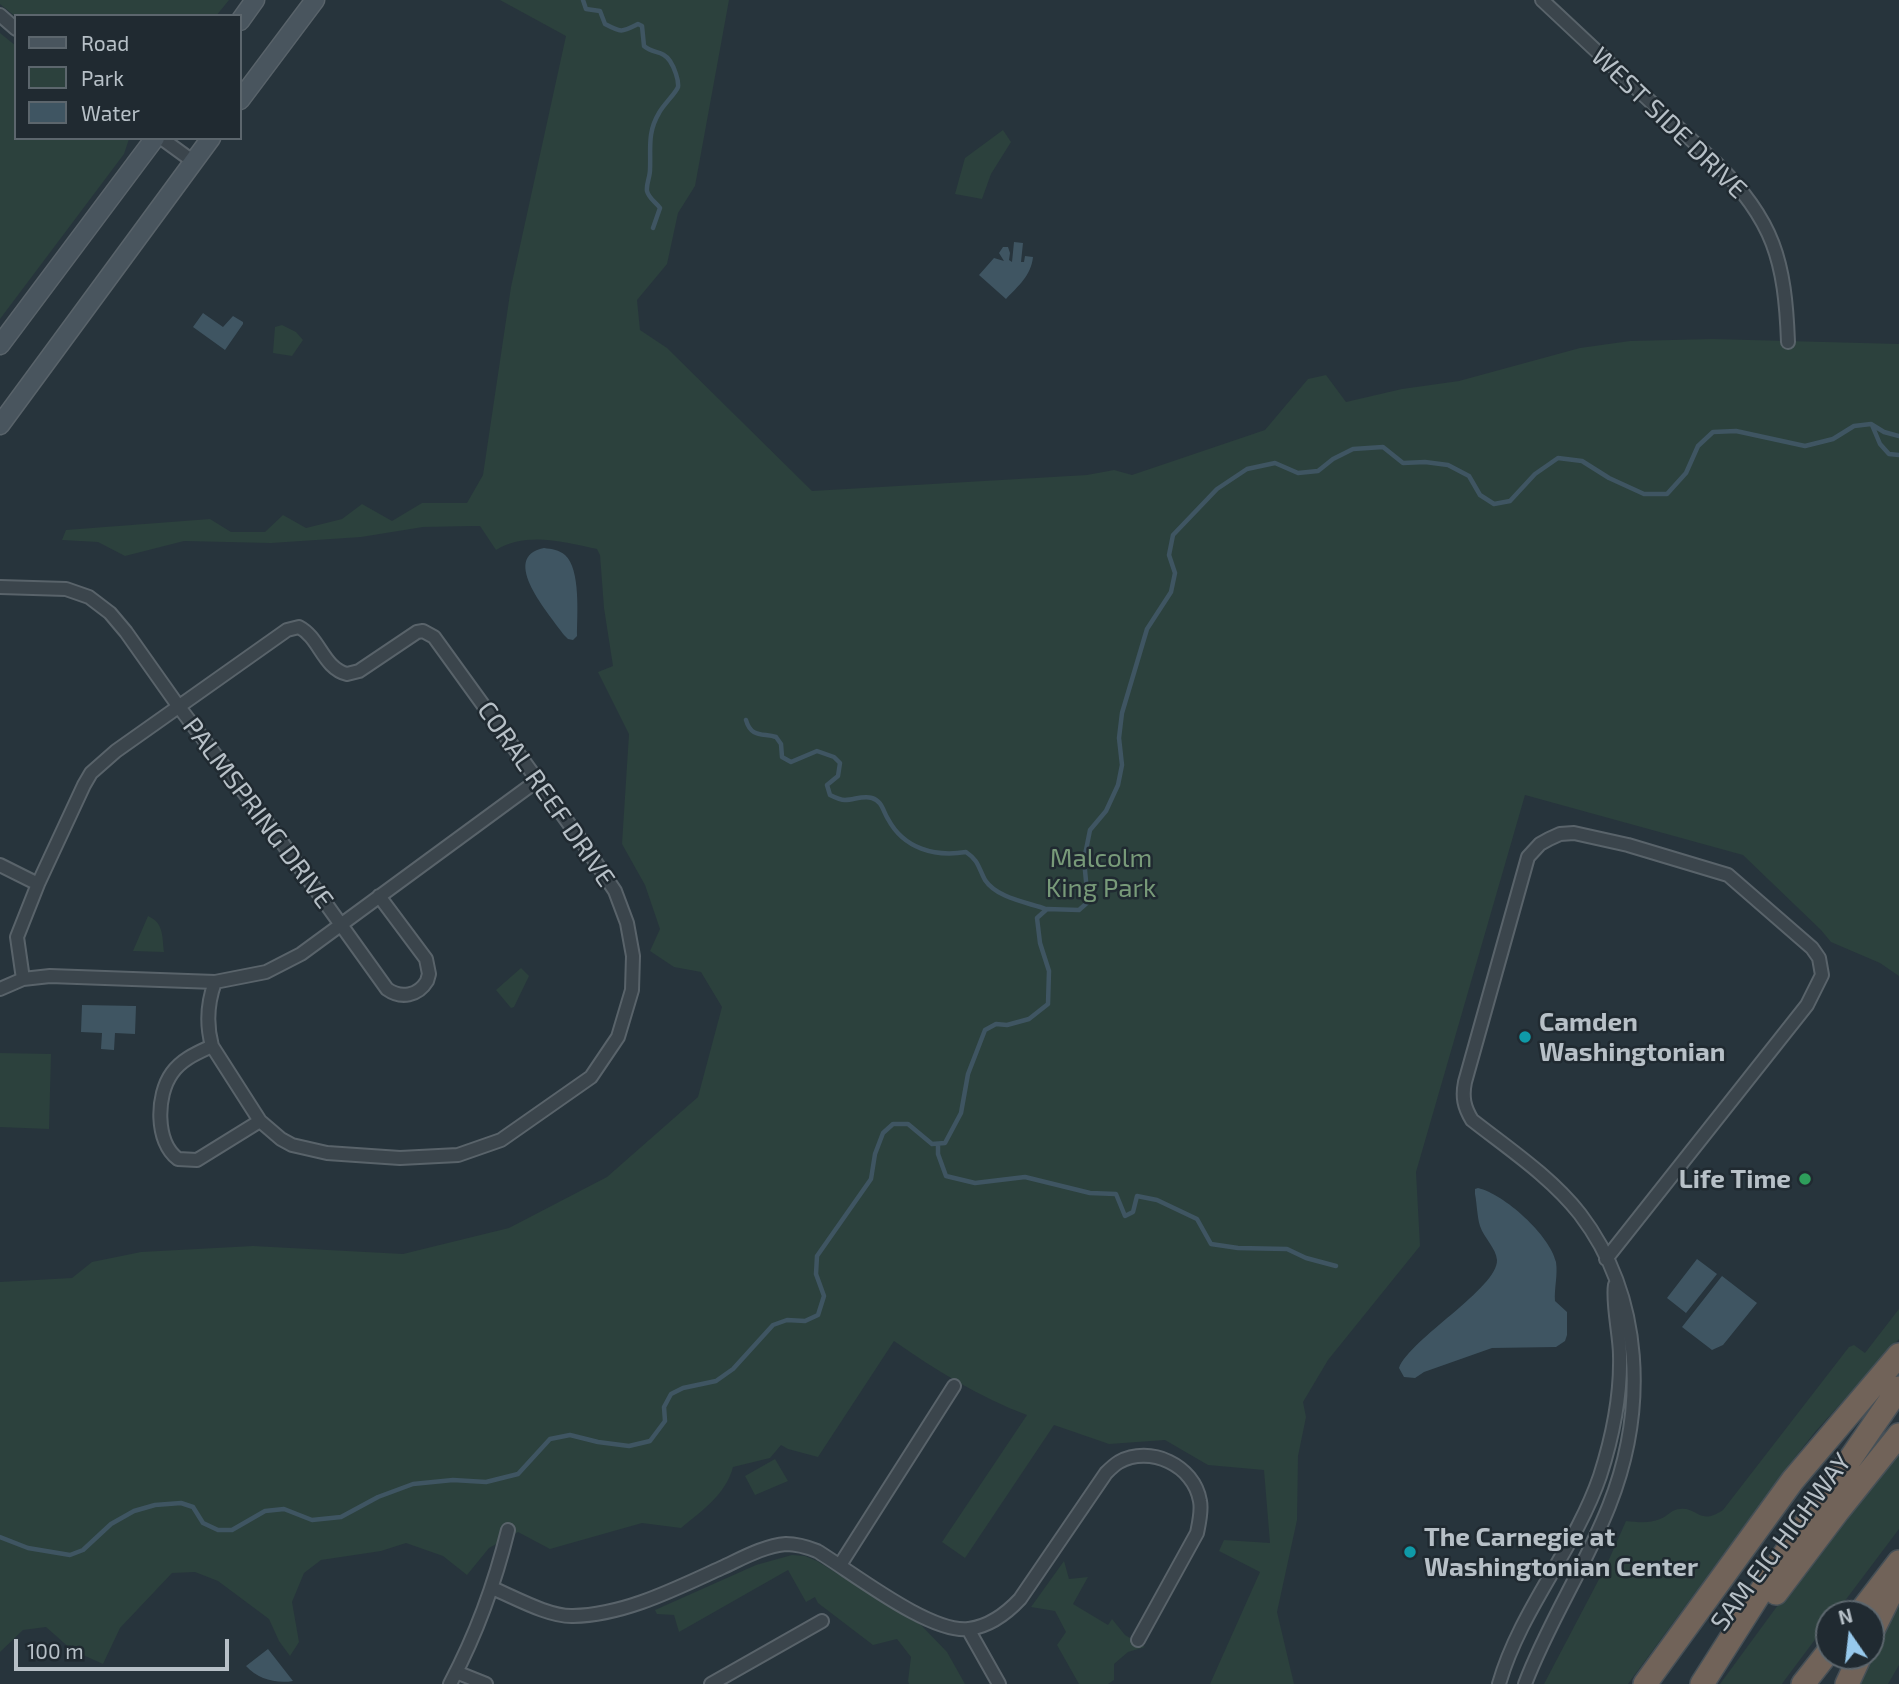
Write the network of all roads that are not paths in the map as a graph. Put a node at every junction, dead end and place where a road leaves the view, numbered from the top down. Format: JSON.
{"nodes":[{"id":1,"x":255,"y":0,"type":"edge"},
{"id":2,"x":315,"y":0,"type":"edge"},
{"id":3,"x":1542,"y":0,"type":"edge"},
{"id":4,"x":0,"y":15,"type":"edge"},
{"id":5,"x":242,"y":18,"type":"edge"},
{"id":6,"x":14,"y":27,"type":"edge"},
{"id":7,"x":242,"y":97,"type":"edge"},
{"id":8,"x":154,"y":140,"type":"edge"},
{"id":9,"x":163,"y":140,"type":"edge"},
{"id":10,"x":210,"y":140,"type":"edge"},
{"id":11,"x":194,"y":162,"type":"junction"},
{"id":12,"x":1788,"y":342,"type":"dead end"},
{"id":13,"x":0,"y":345,"type":"edge"},
{"id":14,"x":0,"y":425,"type":"edge"},
{"id":15,"x":0,"y":587,"type":"edge"},
{"id":16,"x":179,"y":707,"type":"junction"},
{"id":17,"x":538,"y":780,"type":"junction"},
{"id":18,"x":0,"y":865,"type":"edge"},
{"id":19,"x":38,"y":884,"type":"junction"},
{"id":20,"x":379,"y":896,"type":"junction"},
{"id":21,"x":341,"y":924,"type":"junction"},
{"id":22,"x":23,"y":979,"type":"junction"},
{"id":23,"x":215,"y":982,"type":"junction"},
{"id":24,"x":0,"y":989,"type":"edge"},
{"id":25,"x":212,"y":1046,"type":"junction"},
{"id":26,"x":260,"y":1121,"type":"junction"},
{"id":27,"x":1606,"y":1259,"type":"junction"},
{"id":28,"x":1616,"y":1282,"type":"junction"},
{"id":29,"x":1899,"y":1355,"type":"edge"},
{"id":30,"x":954,"y":1386,"type":"dead end"},
{"id":31,"x":1899,"y":1388,"type":"edge"},
{"id":32,"x":1899,"y":1435,"type":"edge"},
{"id":33,"x":508,"y":1530,"type":"dead end"},
{"id":34,"x":1899,"y":1562,"type":"edge"},
{"id":35,"x":840,"y":1565,"type":"junction"},
{"id":36,"x":1899,"y":1576,"type":"edge"},
{"id":37,"x":492,"y":1588,"type":"junction"},
{"id":38,"x":1870,"y":1600,"type":"edge"},
{"id":39,"x":1885,"y":1605,"type":"edge"},
{"id":40,"x":822,"y":1621,"type":"dead end"},
{"id":41,"x":968,"y":1629,"type":"junction"},
{"id":42,"x":1138,"y":1640,"type":"dead end"},
{"id":43,"x":1509,"y":1655,"type":"junction"},
{"id":44,"x":1532,"y":1665,"type":"junction"},
{"id":45,"x":1815,"y":1668,"type":"edge"},
{"id":46,"x":456,"y":1672,"type":"junction"},
{"id":47,"x":450,"y":1684,"type":"edge"},
{"id":48,"x":486,"y":1684,"type":"edge"},
{"id":49,"x":711,"y":1684,"type":"edge"},
{"id":50,"x":999,"y":1684,"type":"edge"},
{"id":51,"x":1499,"y":1684,"type":"edge"},
{"id":52,"x":1525,"y":1684,"type":"edge"},
{"id":53,"x":1645,"y":1684,"type":"edge"},
{"id":54,"x":1702,"y":1684,"type":"edge"},
{"id":55,"x":1708,"y":1684,"type":"edge"},
{"id":56,"x":1802,"y":1684,"type":"edge"}],
"edges":[{"from":1,"to":5,"type":"main road"},
{"from":2,"to":7,"type":"main road"},
{"from":3,"to":12,"type":"street","name":"WEST SIDE DRIVE"},
{"from":4,"to":6,"type":"street"},
{"from":8,"to":13,"type":"main road"},
{"from":9,"to":11,"type":"street"},
{"from":10,"to":11,"type":"main road"},
{"from":11,"to":14,"type":"main road"},
{"from":15,"to":16,"type":"street","name":"PALMSPRING DRIVE"},
{"from":16,"to":17,"type":"street","name":"CORAL REEF DRIVE"},
{"from":16,"to":19,"type":"street"},
{"from":16,"to":21,"type":"street","name":"PALMSPRING DRIVE"},
{"from":17,"to":20,"type":"street"},
{"from":17,"to":26,"type":"street","name":"CORAL REEF DRIVE"},
{"from":18,"to":19,"type":"street"},
{"from":19,"to":22,"type":"street"},
{"from":20,"to":21,"type":"street"},
{"from":20,"to":21,"type":"street","name":"PALMSPRING DRIVE"},
{"from":21,"to":23,"type":"street"},
{"from":22,"to":23,"type":"street"},
{"from":22,"to":24,"type":"street"},
{"from":23,"to":25,"type":"street","name":"CORAL REEF DRIVE"},
{"from":25,"to":26,"type":"street","name":"CORAL REEF DRIVE"},
{"from":25,"to":26,"type":"street"},
{"from":27,"to":27,"type":"street"},
{"from":27,"to":28,"type":"street"},
{"from":28,"to":43,"type":"street"},
{"from":28,"to":44,"type":"street"},
{"from":29,"to":53,"type":"highway"},
{"from":30,"to":35,"type":"street"},
{"from":31,"to":54,"type":"highway"},
{"from":32,"to":55,"type":"highway","name":"SAM EIG HIGHWAY"},
{"from":33,"to":37,"type":"street"},
{"from":34,"to":38,"type":"highway"},
{"from":35,"to":37,"type":"street"},
{"from":35,"to":41,"type":"street"},
{"from":36,"to":39,"type":"highway"},
{"from":37,"to":46,"type":"street"},
{"from":40,"to":49,"type":"street"},
{"from":41,"to":42,"type":"street"},
{"from":41,"to":50,"type":"street"},
{"from":43,"to":44,"type":"street"},
{"from":43,"to":51,"type":"street"},
{"from":44,"to":52,"type":"street"},
{"from":45,"to":56,"type":"highway"},
{"from":46,"to":47,"type":"street"},
{"from":46,"to":48,"type":"street"}]}
